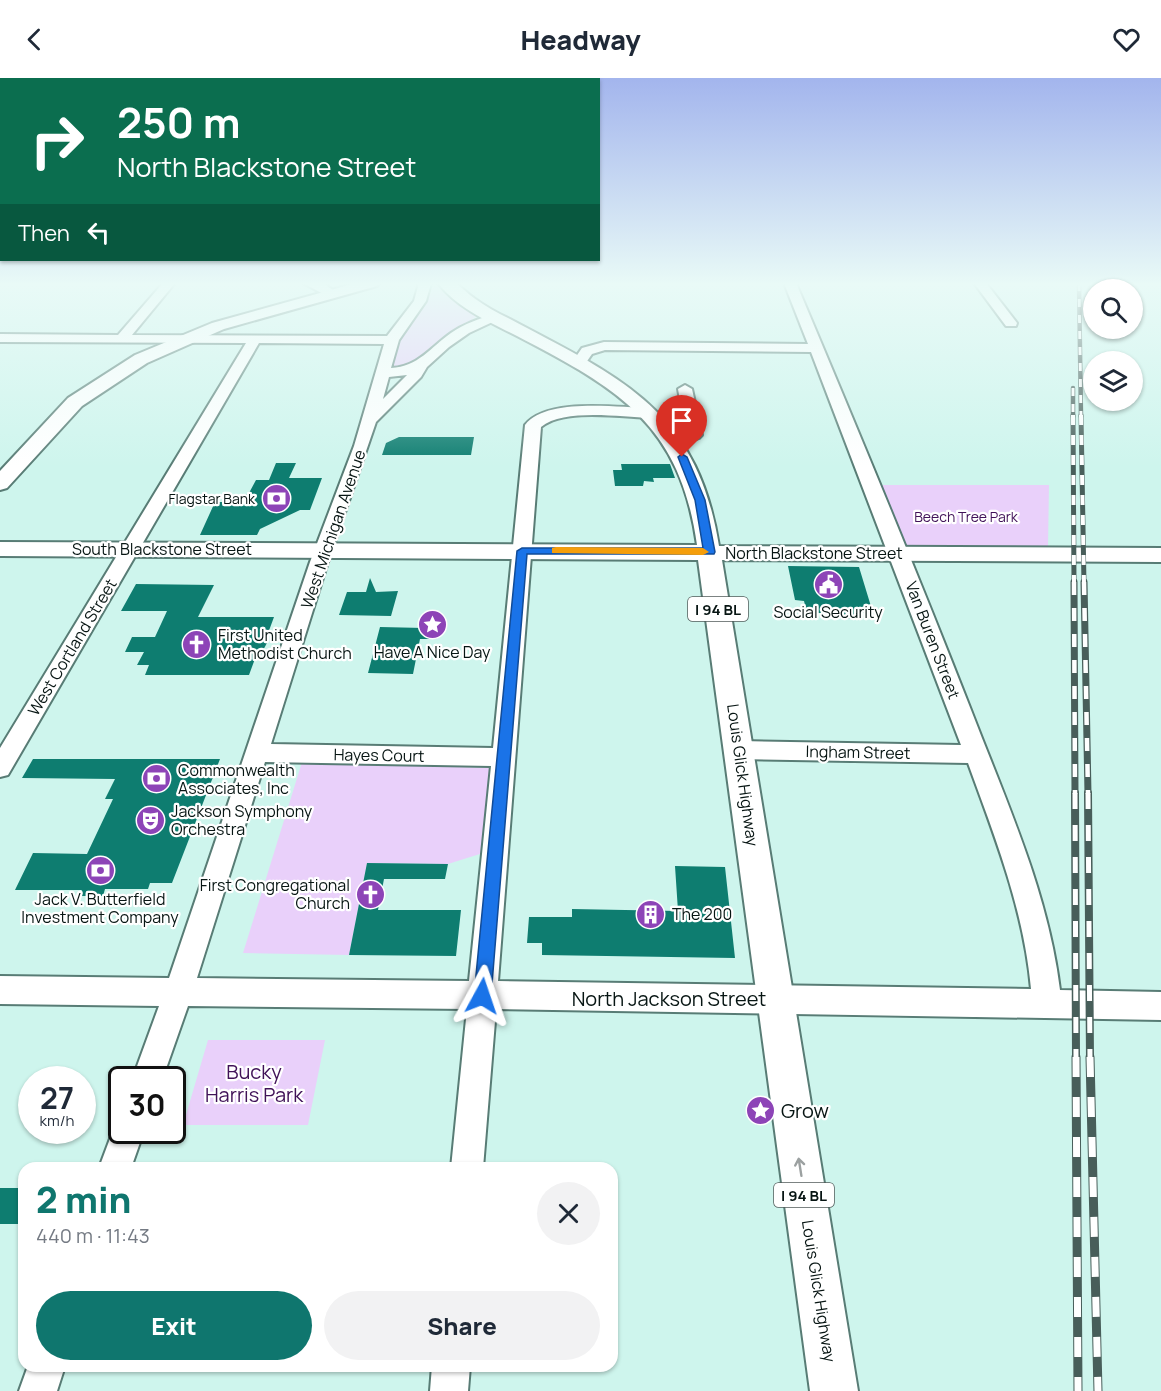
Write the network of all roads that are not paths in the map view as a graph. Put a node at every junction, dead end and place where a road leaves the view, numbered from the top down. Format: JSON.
{"nodes":[{"id":1,"x":174,"y":344,"type":"edge"},
{"id":2,"x":252,"y":344,"type":"edge"},
{"id":3,"x":391,"y":344,"type":"edge"},
{"id":4,"x":446,"y":344,"type":"edge"},
{"id":5,"x":546,"y":344,"type":"edge"},
{"id":6,"x":815,"y":344,"type":"edge"},
{"id":7,"x":816,"y":348,"type":"junction"},
{"id":8,"x":580,"y":362,"type":"junction"},
{"id":9,"x":421,"y":366,"type":"junction"},
{"id":10,"x":380,"y":378,"type":"junction"},
{"id":11,"x":407,"y":383,"type":"junction"},
{"id":12,"x":685,"y":389,"type":"dead end"},
{"id":13,"x":650,"y":414,"type":"junction"},
{"id":14,"x":369,"y":421,"type":"junction"},
{"id":15,"x":674,"y":443,"type":"junction"},
{"id":16,"x":0,"y":484,"type":"edge"},
{"id":17,"x":0,"y":549,"type":"edge"},
{"id":18,"x":130,"y":549,"type":"junction"},
{"id":19,"x":324,"y":549,"type":"junction"},
{"id":20,"x":522,"y":551,"type":"junction"},
{"id":21,"x":710,"y":552,"type":"junction"},
{"id":22,"x":898,"y":553,"type":"junction"},
{"id":23,"x":1161,"y":555,"type":"edge"},
{"id":24,"x":740,"y":750,"type":"junction"},
{"id":25,"x":256,"y":753,"type":"junction"},
{"id":26,"x":976,"y":754,"type":"junction"},
{"id":27,"x":503,"y":757,"type":"junction"},
{"id":28,"x":0,"y":768,"type":"edge"},
{"id":29,"x":0,"y":990,"type":"edge"},
{"id":30,"x":178,"y":993,"type":"junction"},
{"id":31,"x":482,"y":996,"type":"junction"},
{"id":32,"x":776,"y":999,"type":"junction"},
{"id":33,"x":1047,"y":1005,"type":"junction"},
{"id":34,"x":1161,"y":1006,"type":"edge"},
{"id":35,"x":152,"y":1066,"type":"edge"},
{"id":36,"x":123,"y":1144,"type":"edge"},
{"id":37,"x":117,"y":1162,"type":"edge"},
{"id":38,"x":468,"y":1162,"type":"edge"},
{"id":39,"x":45,"y":1372,"type":"edge"},
{"id":40,"x":451,"y":1372,"type":"edge"},
{"id":41,"x":38,"y":1391,"type":"edge"},
{"id":42,"x":449,"y":1391,"type":"edge"},
{"id":43,"x":834,"y":1391,"type":"edge"}],
"edges":[{"from":1,"to":16,"type":"main road"},
{"from":2,"to":18,"type":"street","name":"West Cortland Street"},
{"from":3,"to":10,"type":"street","name":"West Michigan Avenue"},
{"from":4,"to":9,"type":"street","name":"West Michigan Avenue"},
{"from":5,"to":8,"type":"main road","name":"Louis Glick Highway","number":"I 94 BL"},
{"from":6,"to":7,"type":"street","name":"Van Buren Street"},
{"from":7,"to":8,"type":"street"},
{"from":7,"to":22,"type":"street","name":"Van Buren Street"},
{"from":8,"to":13,"type":"main road","name":"Louis Glick Highway","number":"I 94 BL"},
{"from":9,"to":10,"type":"street","name":"West Michigan Avenue"},
{"from":9,"to":11,"type":"street","name":"West Michigan Avenue"},
{"from":10,"to":11,"type":"street"},
{"from":10,"to":14,"type":"street","name":"West Michigan Avenue"},
{"from":11,"to":14,"type":"street","name":"West Michigan Avenue"},
{"from":12,"to":15,"type":"street"},
{"from":13,"to":15,"type":"main road","name":"Louis Glick Highway","number":"I 94 BL"},
{"from":13,"to":20,"type":"street"},
{"from":14,"to":19,"type":"street","name":"West Michigan Avenue"},
{"from":15,"to":21,"type":"main road","name":"Louis Glick Highway","number":"I 94 BL"},
{"from":17,"to":18,"type":"main road","name":"South Blackstone Street"},
{"from":18,"to":19,"type":"main road","name":"South Blackstone Street"},
{"from":18,"to":28,"type":"street","name":"West Cortland Street"},
{"from":19,"to":20,"type":"main road","name":"North Blackstone Street"},
{"from":19,"to":25,"type":"street","name":"West Michigan Avenue"},
{"from":20,"to":21,"type":"main road","name":"North Blackstone Street"},
{"from":20,"to":27,"type":"street"},
{"from":21,"to":22,"type":"main road","name":"North Blackstone Street"},
{"from":21,"to":24,"type":"main road","name":"Louis Glick Highway","number":"I 94 BL"},
{"from":22,"to":23,"type":"main road","name":"North Blackstone Street"},
{"from":22,"to":26,"type":"street","name":"Van Buren Street"},
{"from":24,"to":26,"type":"street","name":"Ingham Street"},
{"from":24,"to":32,"type":"main road","name":"Louis Glick Highway","number":"I 94 BL"},
{"from":25,"to":27,"type":"street","name":"Hayes Court"},
{"from":25,"to":30,"type":"street","name":"West Michigan Avenue"},
{"from":26,"to":33,"type":"street","name":"Van Buren Street"},
{"from":27,"to":31,"type":"street"},
{"from":29,"to":30,"type":"street","name":"North Jackson Street"},
{"from":30,"to":31,"type":"street","name":"North Jackson Street"},
{"from":30,"to":35,"type":"street","name":"West Michigan Avenue"},
{"from":31,"to":32,"type":"street","name":"North Jackson Street"},
{"from":31,"to":38,"type":"street"},
{"from":32,"to":33,"type":"street","name":"North Jackson Street"},
{"from":43,"to":32,"type":"main road","name":"Louis Glick Highway","number":"I 94 BL","one_way":true},
{"from":33,"to":34,"type":"street","name":"North Jackson Street"},
{"from":36,"to":37,"type":"street"},
{"from":39,"to":41,"type":"street"},
{"from":40,"to":42,"type":"street"}]}
